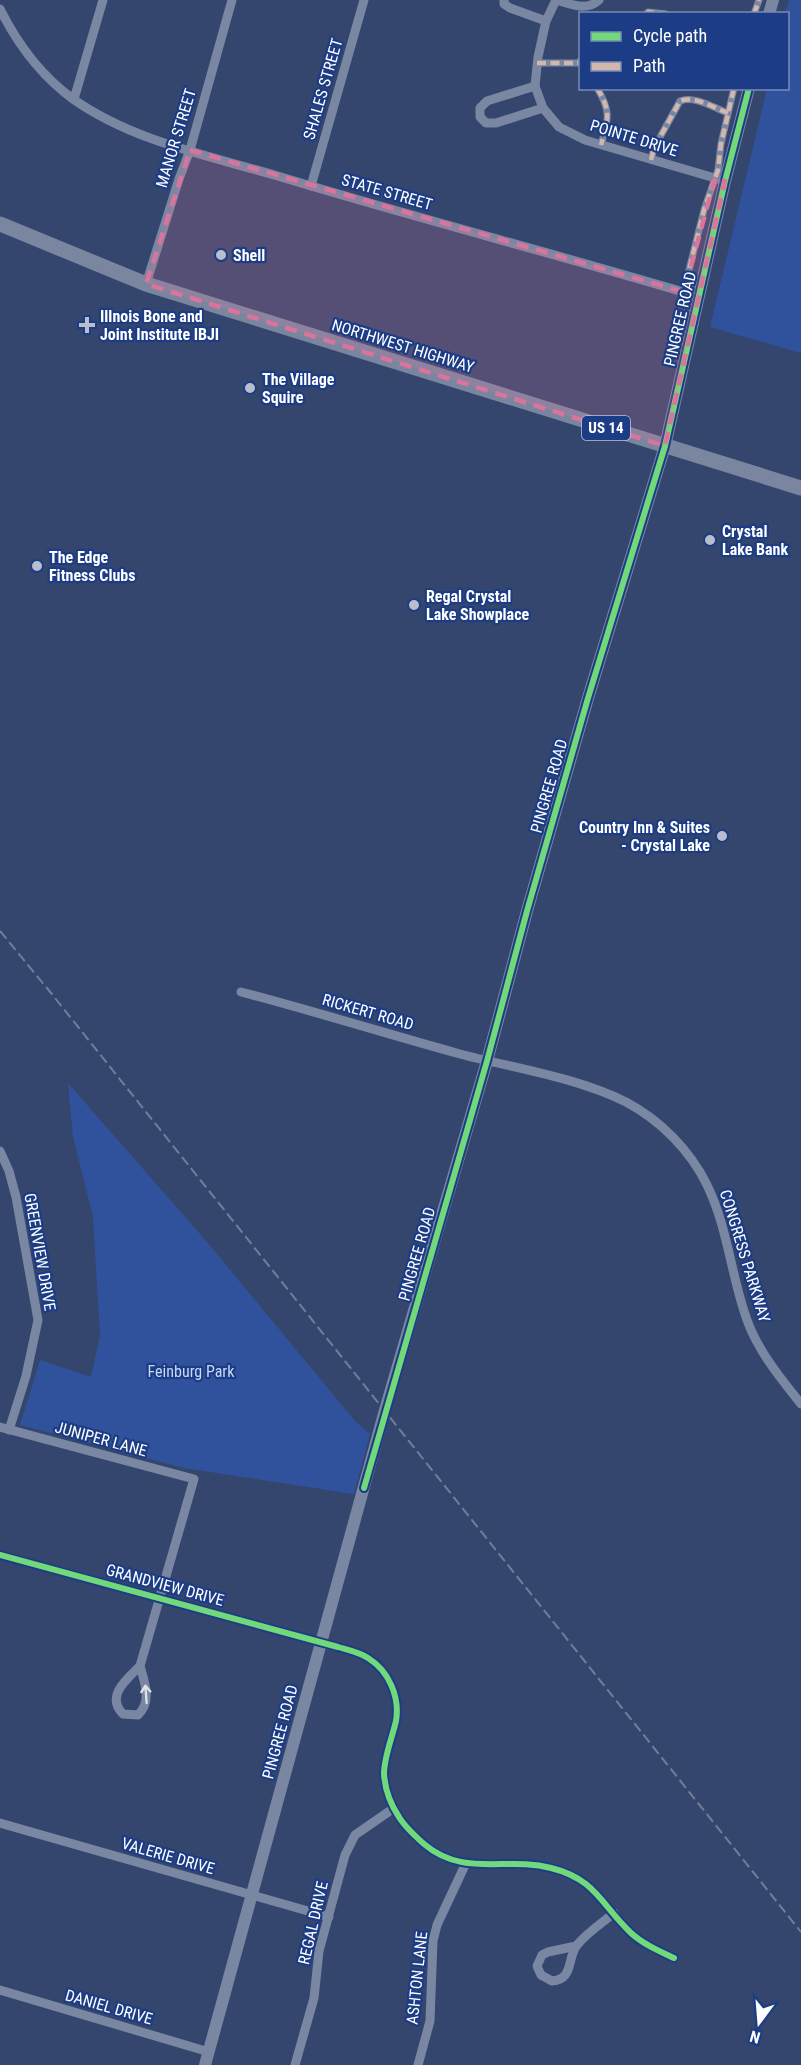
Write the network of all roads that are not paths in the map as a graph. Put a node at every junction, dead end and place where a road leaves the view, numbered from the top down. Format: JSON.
{"nodes":[{"id":1,"x":103,"y":0,"type":"edge"},
{"id":2,"x":232,"y":0,"type":"edge"},
{"id":3,"x":364,"y":0,"type":"edge"},
{"id":4,"x":504,"y":0,"type":"edge"},
{"id":5,"x":556,"y":0,"type":"edge"},
{"id":6,"x":599,"y":0,"type":"edge"},
{"id":7,"x":0,"y":9,"type":"edge"},
{"id":8,"x":546,"y":21,"type":"junction"},
{"id":9,"x":579,"y":62,"type":"edge"},
{"id":10,"x":537,"y":63,"type":"junction"},
{"id":11,"x":534,"y":86,"type":"junction"},
{"id":12,"x":598,"y":90,"type":"edge"},
{"id":13,"x":734,"y":90,"type":"edge"},
{"id":14,"x":749,"y":90,"type":"edge"},
{"id":15,"x":74,"y":99,"type":"junction"},
{"id":16,"x":543,"y":108,"type":"junction"},
{"id":17,"x":728,"y":113,"type":"junction"},
{"id":18,"x":601,"y":145,"type":"junction"},
{"id":19,"x":190,"y":150,"type":"junction"},
{"id":20,"x":651,"y":160,"type":"junction"},
{"id":21,"x":720,"y":180,"type":"junction"},
{"id":22,"x":311,"y":186,"type":"junction"},
{"id":23,"x":0,"y":224,"type":"edge"},
{"id":24,"x":146,"y":284,"type":"junction"},
{"id":25,"x":686,"y":293,"type":"junction"},
{"id":26,"x":700,"y":297,"type":"junction"},
{"id":27,"x":665,"y":446,"type":"junction"},
{"id":28,"x":801,"y":488,"type":"edge"},
{"id":29,"x":241,"y":992,"type":"dead end"},
{"id":30,"x":487,"y":1060,"type":"junction"},
{"id":31,"x":0,"y":1151,"type":"edge"},
{"id":32,"x":801,"y":1404,"type":"edge"},
{"id":33,"x":5,"y":1428,"type":"edge"},
{"id":34,"x":0,"y":1555,"type":"edge"},
{"id":35,"x":161,"y":1598,"type":"junction"},
{"id":36,"x":321,"y":1643,"type":"junction"},
{"id":37,"x":141,"y":1666,"type":"junction"},
{"id":38,"x":394,"y":1808,"type":"junction"},
{"id":39,"x":0,"y":1823,"type":"edge"},
{"id":40,"x":465,"y":1863,"type":"junction"},
{"id":41,"x":252,"y":1895,"type":"junction"},
{"id":42,"x":614,"y":1913,"type":"junction"},
{"id":43,"x":329,"y":1917,"type":"junction"},
{"id":44,"x":576,"y":1946,"type":"junction"},
{"id":45,"x":674,"y":1958,"type":"dead end"},
{"id":46,"x":0,"y":1990,"type":"edge"},
{"id":47,"x":209,"y":2052,"type":"junction"},
{"id":48,"x":205,"y":2065,"type":"edge"},
{"id":49,"x":295,"y":2065,"type":"edge"},
{"id":50,"x":418,"y":2065,"type":"edge"}],
"edges":[{"from":1,"to":15,"type":"street"},
{"from":2,"to":19,"type":"street","name":"MANOR STREET"},
{"from":3,"to":22,"type":"street","name":"SHALES STREET"},
{"from":4,"to":8,"type":"street"},
{"from":5,"to":6,"type":"street","name":"POINTE DRIVE"},
{"from":5,"to":8,"type":"street","name":"POINTE DRIVE"},
{"from":7,"to":15,"type":"street","name":"STATE STREET"},
{"from":8,"to":10,"type":"street","name":"POINTE DRIVE"},
{"from":9,"to":10,"type":"street"},
{"from":10,"to":11,"type":"street","name":"POINTE DRIVE"},
{"from":11,"to":16,"type":"street","name":"POINTE DRIVE"},
{"from":11,"to":16,"type":"street"},
{"from":12,"to":18,"type":"street"},
{"from":13,"to":17,"type":"street"},
{"from":14,"to":21,"type":"street","name":"PINGREE ROAD"},
{"from":15,"to":19,"type":"street","name":"STATE STREET"},
{"from":16,"to":18,"type":"street","name":"POINTE DRIVE"},
{"from":17,"to":20,"type":"street"},
{"from":17,"to":21,"type":"street"},
{"from":18,"to":20,"type":"street","name":"POINTE DRIVE"},
{"from":19,"to":22,"type":"street","name":"STATE STREET"},
{"from":19,"to":24,"type":"street","name":"MANOR STREET"},
{"from":20,"to":21,"type":"street","name":"POINTE DRIVE"},
{"from":21,"to":25,"type":"street"},
{"from":21,"to":26,"type":"street","name":"PINGREE ROAD"},
{"from":22,"to":25,"type":"street","name":"STATE STREET"},
{"from":23,"to":24,"type":"main road","name":"NORTHWEST HIGHWAY","number":"US 14"},
{"from":24,"to":27,"type":"main road","name":"NORTHWEST HIGHWAY","number":"US 14"},
{"from":25,"to":26,"type":"street","name":"STATE STREET"},
{"from":26,"to":27,"type":"street","name":"PINGREE ROAD"},
{"from":27,"to":28,"type":"main road","name":"NORTHWEST HIGHWAY","number":"US 14"},
{"from":27,"to":30,"type":"street","name":"PINGREE ROAD"},
{"from":29,"to":30,"type":"street","name":"RICKERT ROAD"},
{"from":30,"to":32,"type":"street","name":"CONGRESS PARKWAY"},
{"from":30,"to":36,"type":"street","name":"PINGREE ROAD"},
{"from":31,"to":33,"type":"street","name":"GREENVIEW DRIVE"},
{"from":33,"to":35,"type":"street","name":"JUNIPER LANE"},
{"from":34,"to":35,"type":"street","name":"GRANDVIEW DRIVE"},
{"from":35,"to":36,"type":"street","name":"GRANDVIEW DRIVE"},
{"from":35,"to":37,"type":"street"},
{"from":36,"to":38,"type":"street","name":"GRANDVIEW DRIVE"},
{"from":36,"to":41,"type":"street","name":"PINGREE ROAD"},
{"from":37,"to":37,"type":"street","one_way":true},
{"from":38,"to":40,"type":"street","name":"GRANDVIEW DRIVE"},
{"from":38,"to":43,"type":"street","name":"REGAL DRIVE"},
{"from":39,"to":41,"type":"street","name":"VALERIE DRIVE"},
{"from":40,"to":42,"type":"street","name":"GRANDVIEW DRIVE"},
{"from":40,"to":50,"type":"street","name":"ASHTON LANE"},
{"from":41,"to":43,"type":"street","name":"VALERIE DRIVE"},
{"from":41,"to":47,"type":"street","name":"PINGREE ROAD"},
{"from":42,"to":44,"type":"street"},
{"from":42,"to":45,"type":"street","name":"GRANDVIEW DRIVE"},
{"from":43,"to":49,"type":"street","name":"REGAL DRIVE"},
{"from":44,"to":44,"type":"street"},
{"from":46,"to":47,"type":"street","name":"DANIEL DRIVE"},
{"from":47,"to":48,"type":"street","name":"PINGREE ROAD"}]}
